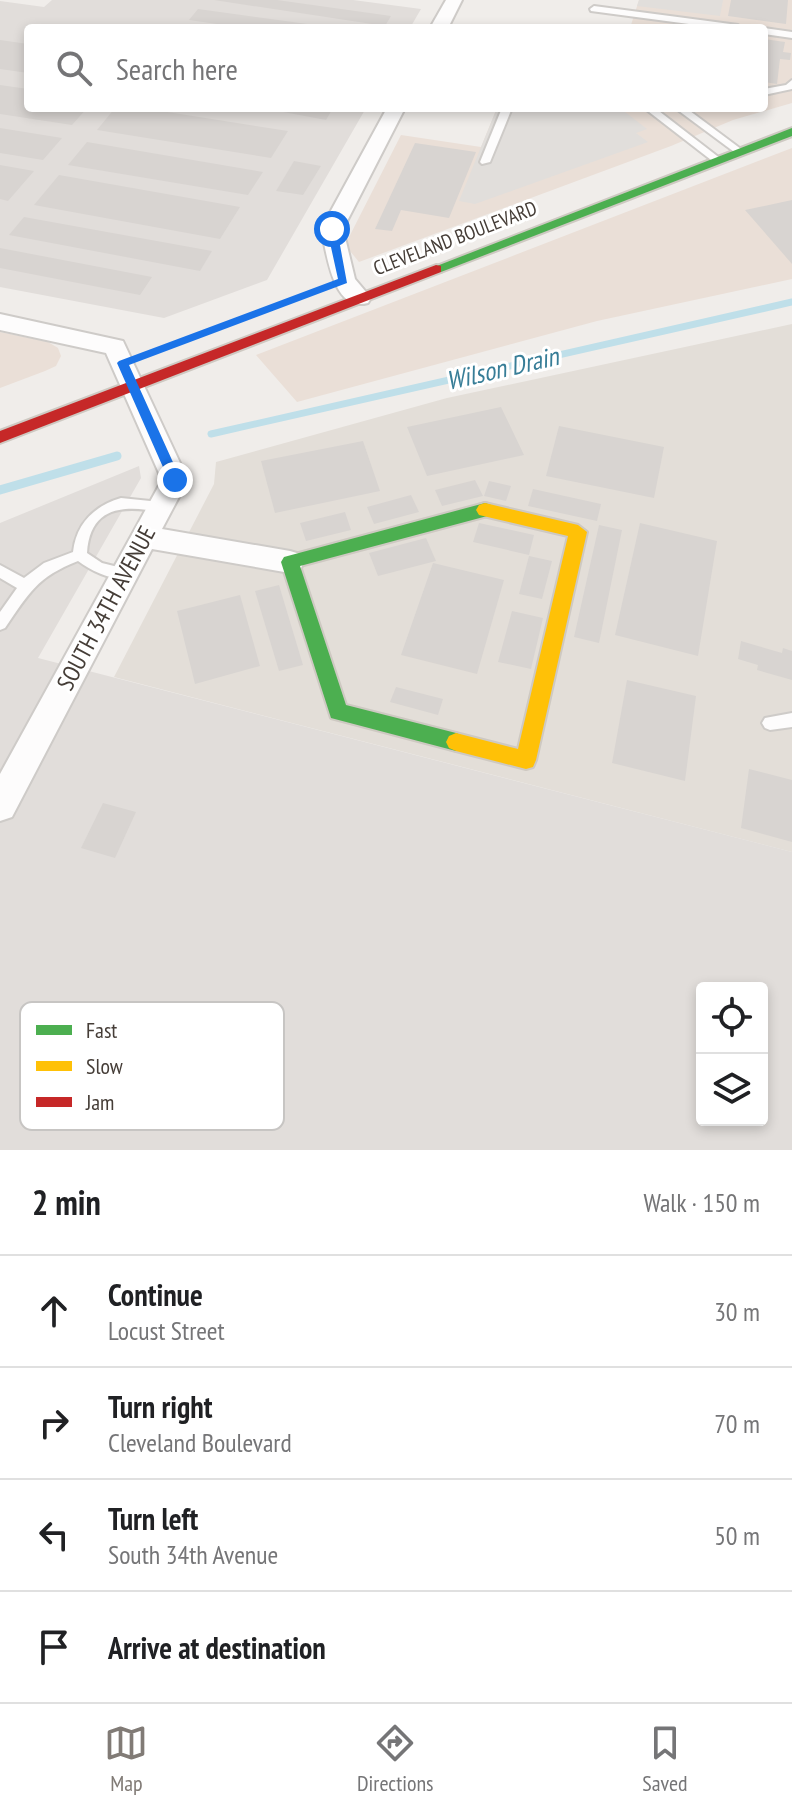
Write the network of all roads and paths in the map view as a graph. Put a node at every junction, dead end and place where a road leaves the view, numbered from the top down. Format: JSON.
{"nodes":[{"id":1,"x":454,"y":0,"type":"edge"},
{"id":2,"x":594,"y":9,"type":"dead end"},
{"id":3,"x":645,"y":16,"type":"junction"},
{"id":4,"x":441,"y":24,"type":"edge"},
{"id":5,"x":645,"y":24,"type":"edge"},
{"id":6,"x":707,"y":24,"type":"edge"},
{"id":7,"x":768,"y":32,"type":"edge"},
{"id":8,"x":792,"y":35,"type":"edge"},
{"id":9,"x":792,"y":83,"type":"edge"},
{"id":10,"x":768,"y":91,"type":"edge"},
{"id":11,"x":394,"y":112,"type":"edge"},
{"id":12,"x":505,"y":112,"type":"edge"},
{"id":13,"x":654,"y":112,"type":"edge"},
{"id":14,"x":685,"y":112,"type":"edge"},
{"id":15,"x":792,"y":114,"type":"edge"},
{"id":16,"x":792,"y":132,"type":"edge"},
{"id":17,"x":723,"y":140,"type":"junction"},
{"id":18,"x":701,"y":148,"type":"junction"},
{"id":19,"x":740,"y":152,"type":"junction"},
{"id":20,"x":718,"y":161,"type":"junction"},
{"id":21,"x":485,"y":162,"type":"dead end"},
{"id":22,"x":599,"y":186,"type":"dead end"},
{"id":23,"x":360,"y":298,"type":"junction"},
{"id":24,"x":0,"y":322,"type":"edge"},
{"id":25,"x":126,"y":369,"type":"junction"},
{"id":26,"x":0,"y":437,"type":"edge"},
{"id":27,"x":160,"y":507,"type":"junction"},
{"id":28,"x":144,"y":537,"type":"junction"},
{"id":29,"x":80,"y":555,"type":"junction"},
{"id":30,"x":290,"y":562,"type":"junction"},
{"id":31,"x":0,"y":571,"type":"edge"},
{"id":32,"x":125,"y":574,"type":"junction"},
{"id":33,"x":24,"y":585,"type":"junction"},
{"id":34,"x":0,"y":624,"type":"edge"},
{"id":35,"x":792,"y":720,"type":"edge"},
{"id":36,"x":770,"y":723,"type":"dead end"},
{"id":37,"x":0,"y":806,"type":"edge"}],
"edges":[{"from":1,"to":4,"type":"street"},
{"from":2,"to":3,"type":"lane"},
{"from":3,"to":5,"type":"lane"},
{"from":3,"to":6,"type":"lane"},
{"from":7,"to":8,"type":"lane"},
{"from":9,"to":10,"type":"lane"},
{"from":11,"to":23,"type":"street"},
{"from":12,"to":21,"type":"lane"},
{"from":13,"to":18,"type":"lane"},
{"from":14,"to":17,"type":"lane"},
{"from":15,"to":17,"type":"main road"},
{"from":16,"to":19,"type":"main road","name":"CLEVELAND BOULEVARD"},
{"from":17,"to":18,"type":"main road"},
{"from":17,"to":19,"type":"lane"},
{"from":18,"to":20,"type":"lane"},
{"from":18,"to":22,"type":"main road"},
{"from":19,"to":20,"type":"main road","name":"CLEVELAND BOULEVARD"},
{"from":20,"to":23,"type":"main road","name":"CLEVELAND BOULEVARD"},
{"from":23,"to":25,"type":"main road","name":"CLEVELAND BOULEVARD"},
{"from":24,"to":25,"type":"street"},
{"from":25,"to":26,"type":"main road","name":"CLEVELAND BOULEVARD"},
{"from":25,"to":27,"type":"street","name":"SOUTH 34TH AVENUE"},
{"from":27,"to":28,"type":"street","name":"SOUTH 34TH AVENUE"},
{"from":27,"to":29,"type":"lane"},
{"from":28,"to":30,"type":"street"},
{"from":28,"to":32,"type":"street","name":"SOUTH 34TH AVENUE"},
{"from":29,"to":32,"type":"lane"},
{"from":29,"to":33,"type":"lane"},
{"from":30,"to":30,"type":"main road"},
{"from":31,"to":33,"type":"lane"},
{"from":32,"to":37,"type":"street","name":"SOUTH 34TH AVENUE"},
{"from":33,"to":34,"type":"lane"},
{"from":35,"to":36,"type":"lane"}]}
